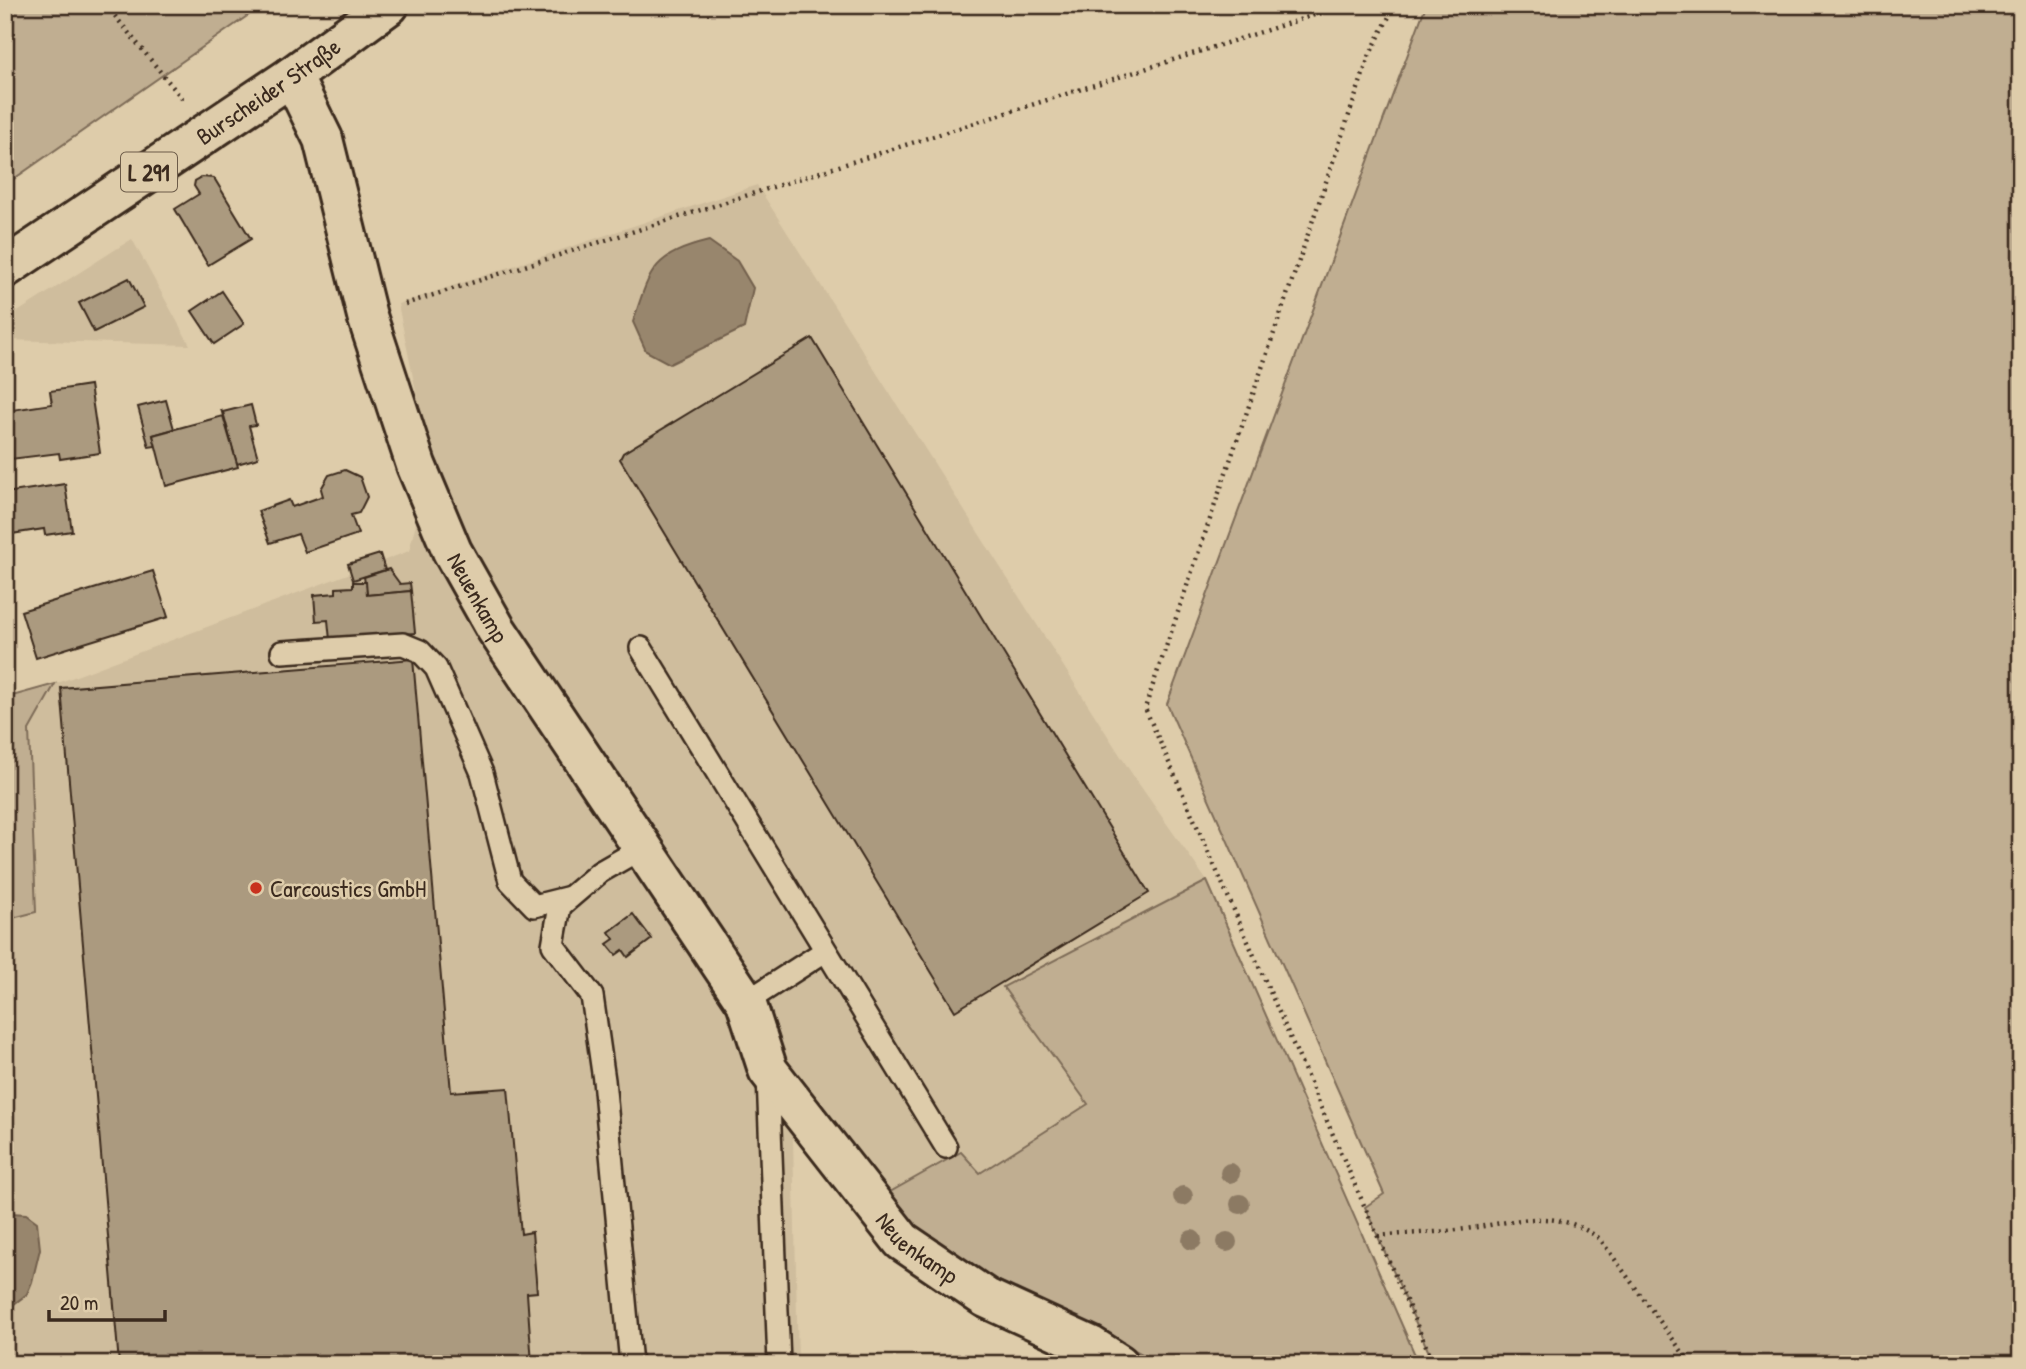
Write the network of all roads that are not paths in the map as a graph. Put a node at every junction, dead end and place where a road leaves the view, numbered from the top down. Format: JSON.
{"nodes":[{"id":1,"x":389,"y":5,"type":"edge"},
{"id":2,"x":292,"y":76,"type":"junction"},
{"id":3,"x":5,"y":268,"type":"edge"},
{"id":4,"x":641,"y":648,"type":"dead end"},
{"id":5,"x":282,"y":652,"type":"dead end"},
{"id":6,"x":642,"y":848,"type":"junction"},
{"id":7,"x":570,"y":897,"type":"junction"},
{"id":8,"x":825,"y":951,"type":"junction"},
{"id":9,"x":746,"y":1002,"type":"junction"},
{"id":10,"x":768,"y":1070,"type":"junction"},
{"id":11,"x":946,"y":1147,"type":"dead end"},
{"id":12,"x":631,"y":1364,"type":"edge"},
{"id":13,"x":779,"y":1364,"type":"edge"},
{"id":14,"x":1119,"y":1364,"type":"edge"}],
"edges":[{"from":1,"to":2,"type":"street","name":"Burscheider Straße","number":"L 291"},
{"from":2,"to":3,"type":"street","name":"Burscheider Straße","number":"L 291"},
{"from":2,"to":6,"type":"street","name":"Neuenkamp"},
{"from":4,"to":8,"type":"lane"},
{"from":5,"to":7,"type":"lane"},
{"from":6,"to":7,"type":"lane"},
{"from":6,"to":9,"type":"street","name":"Neuenkamp"},
{"from":7,"to":12,"type":"lane"},
{"from":8,"to":9,"type":"lane"},
{"from":8,"to":11,"type":"lane"},
{"from":9,"to":10,"type":"street","name":"Neuenkamp"},
{"from":10,"to":13,"type":"lane","name":"Neuenkamp"},
{"from":10,"to":14,"type":"street","name":"Neuenkamp"}]}
